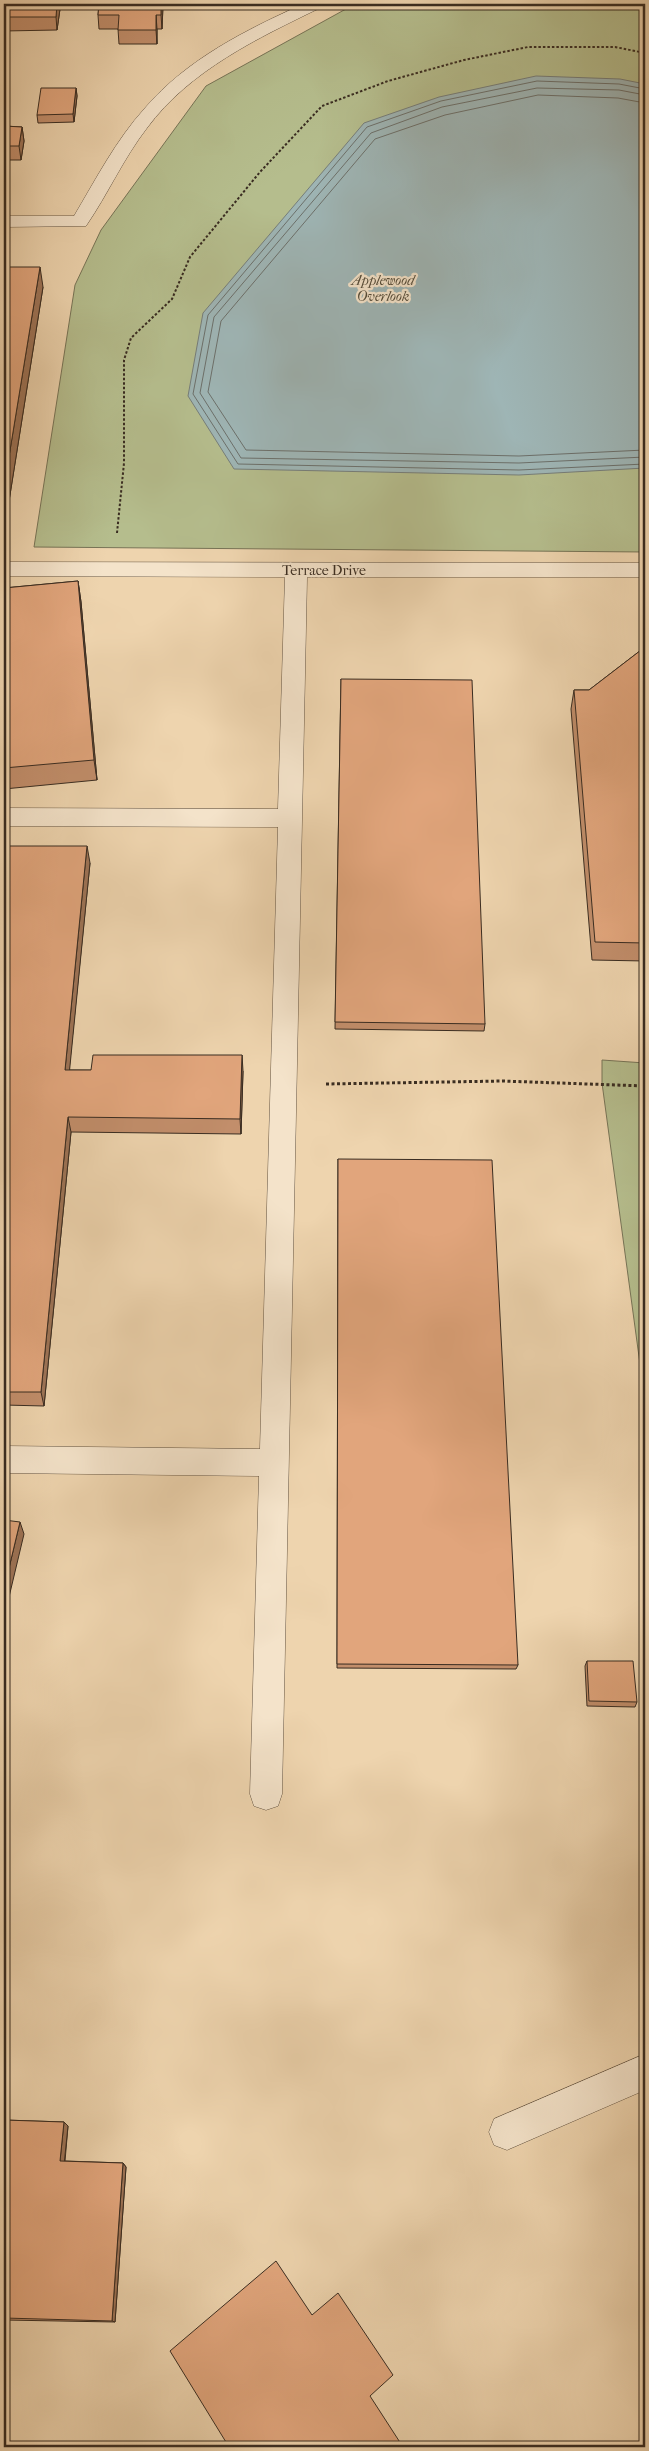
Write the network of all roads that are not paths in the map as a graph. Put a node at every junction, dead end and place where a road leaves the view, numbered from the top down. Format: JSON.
{"nodes":[{"id":1,"x":316,"y":4,"type":"edge"},
{"id":2,"x":4,"y":222,"type":"edge"},
{"id":3,"x":4,"y":569,"type":"edge"},
{"id":4,"x":645,"y":570,"type":"edge"},
{"id":5,"x":296,"y":571,"type":"junction"},
{"id":6,"x":4,"y":817,"type":"edge"},
{"id":7,"x":290,"y":818,"type":"junction"},
{"id":8,"x":4,"y":1459,"type":"edge"},
{"id":9,"x":274,"y":1463,"type":"junction"},
{"id":10,"x":266,"y":1794,"type":"dead end"},
{"id":11,"x":645,"y":2072,"type":"edge"},
{"id":12,"x":507,"y":2132,"type":"dead end"}],
"edges":[{"from":1,"to":2,"type":"street"},
{"from":3,"to":5,"type":"street","name":"Terrace Drive"},
{"from":4,"to":5,"type":"street","name":"Terrace Drive"},
{"from":5,"to":7,"type":"street"},
{"from":6,"to":7,"type":"street"},
{"from":7,"to":9,"type":"street"},
{"from":8,"to":9,"type":"street"},
{"from":9,"to":10,"type":"street"},
{"from":11,"to":12,"type":"street"}]}
